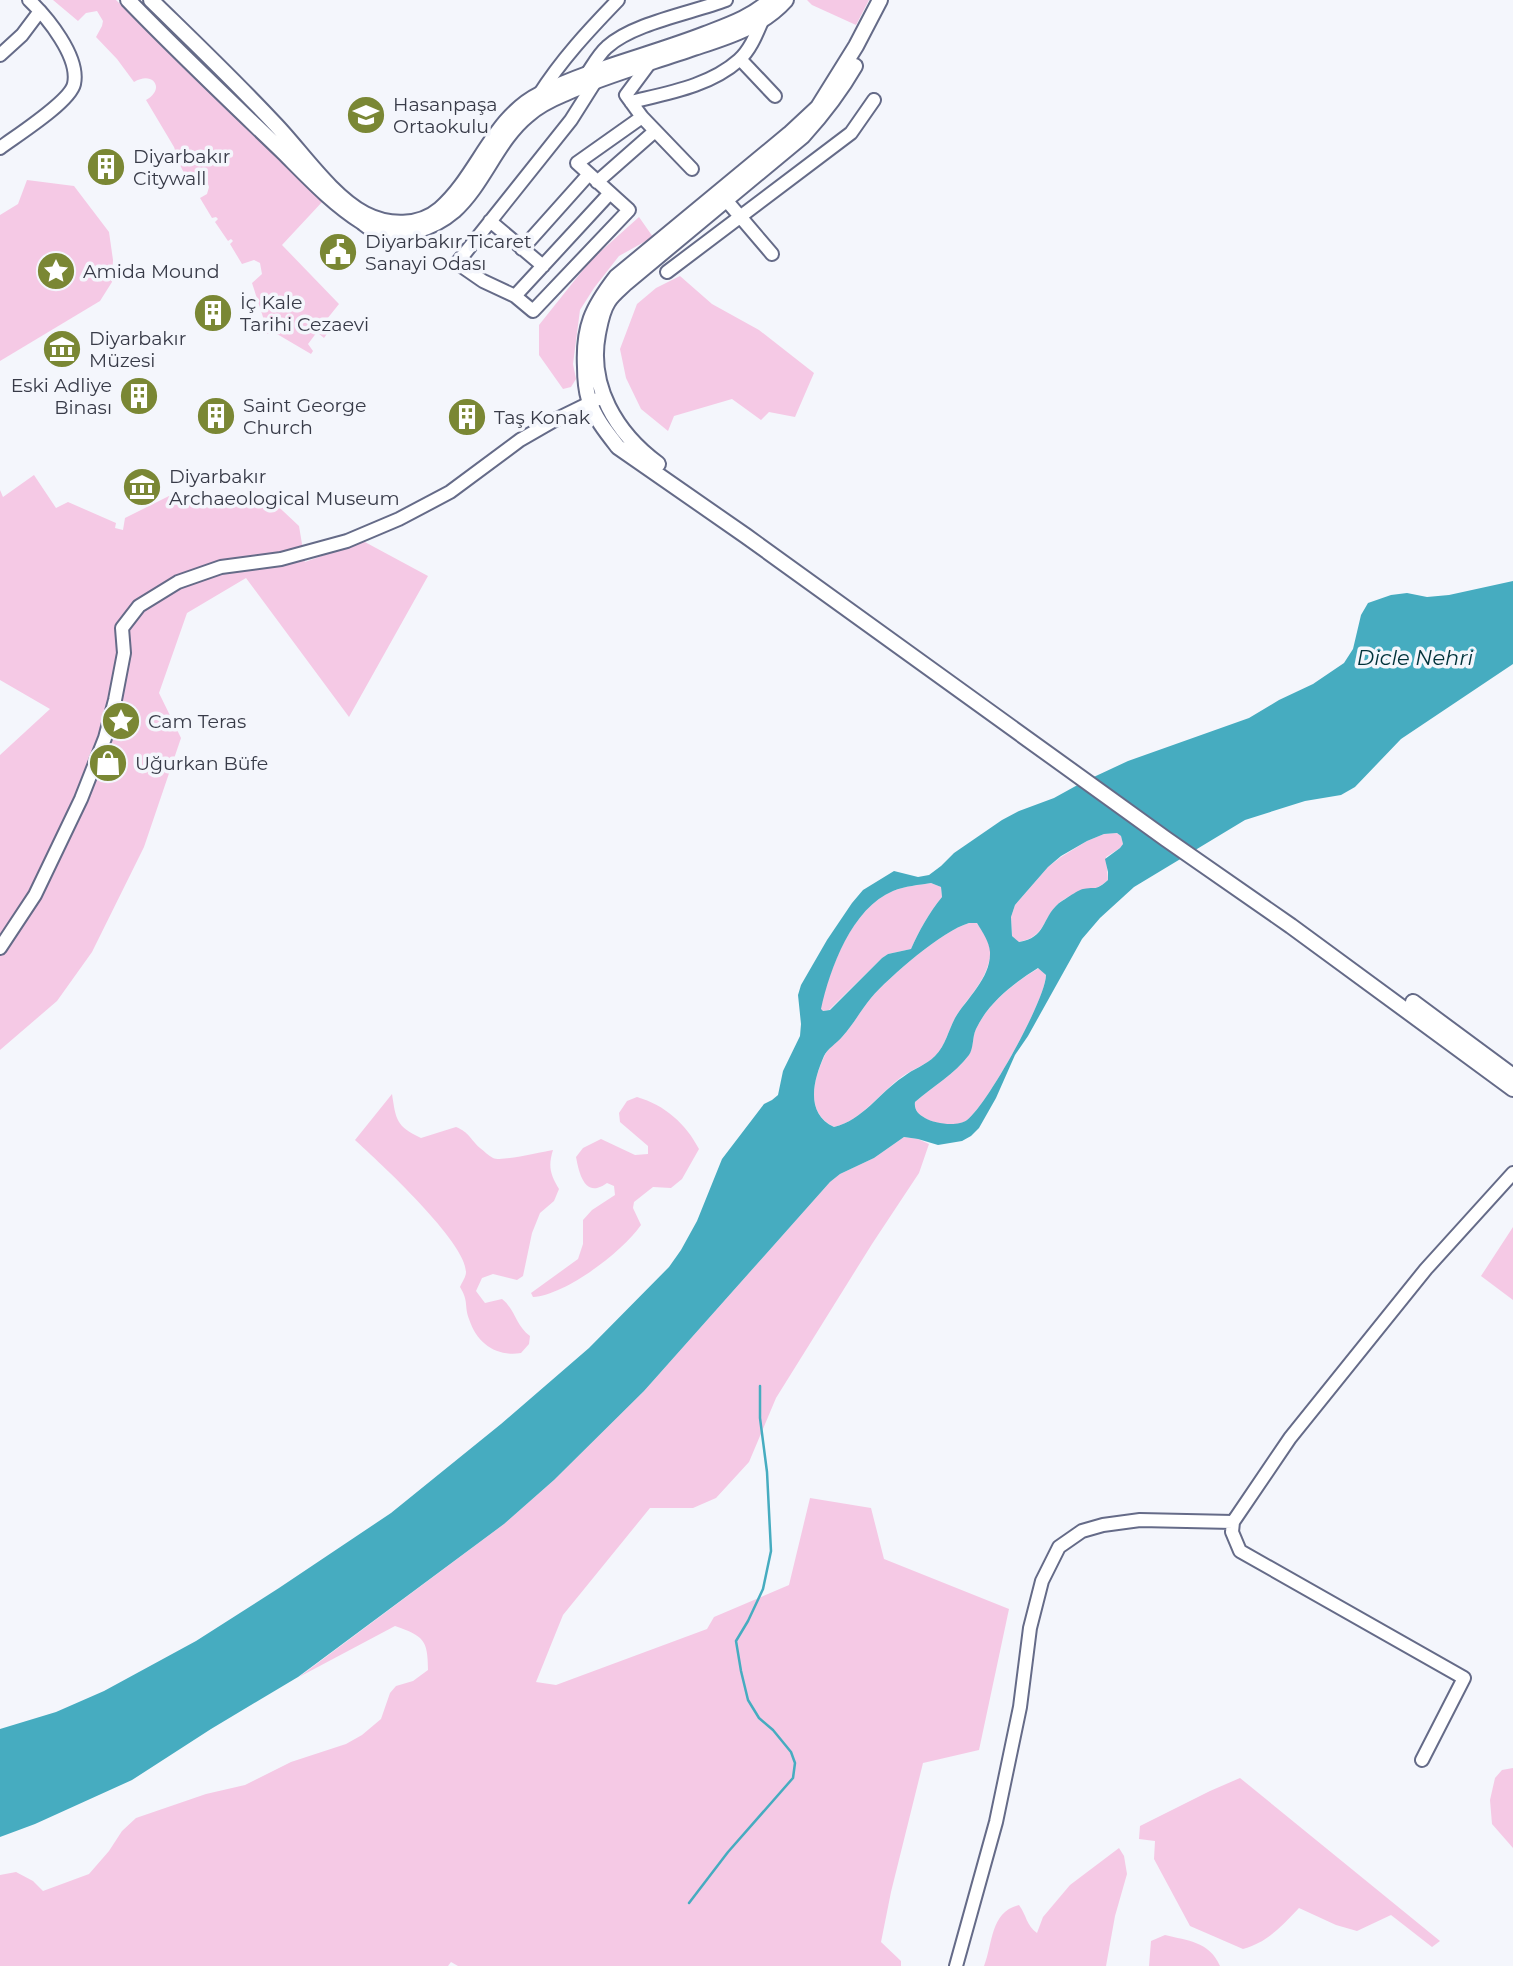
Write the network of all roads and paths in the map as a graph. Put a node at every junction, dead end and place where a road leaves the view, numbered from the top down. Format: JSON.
{"nodes":[{"id":1,"x":29,"y":0,"type":"edge"},
{"id":2,"x":128,"y":0,"type":"edge"},
{"id":3,"x":151,"y":0,"type":"edge"},
{"id":4,"x":618,"y":0,"type":"edge"},
{"id":5,"x":689,"y":0,"type":"edge"},
{"id":6,"x":726,"y":0,"type":"edge"},
{"id":7,"x":770,"y":0,"type":"edge"},
{"id":8,"x":786,"y":0,"type":"edge"},
{"id":9,"x":880,"y":0,"type":"edge"},
{"id":10,"x":891,"y":0,"type":"edge"},
{"id":11,"x":702,"y":9,"type":"junction"},
{"id":12,"x":40,"y":11,"type":"junction"},
{"id":13,"x":762,"y":22,"type":"junction"},
{"id":14,"x":0,"y":55,"type":"edge"},
{"id":15,"x":740,"y":59,"type":"junction"},
{"id":16,"x":649,"y":64,"type":"junction"},
{"id":17,"x":591,"y":78,"type":"junction"},
{"id":18,"x":539,"y":95,"type":"junction"},
{"id":19,"x":775,"y":96,"type":"dead end"},
{"id":20,"x":874,"y":100,"type":"dead end"},
{"id":21,"x":631,"y":102,"type":"junction"},
{"id":22,"x":642,"y":117,"type":"junction"},
{"id":23,"x":655,"y":131,"type":"junction"},
{"id":24,"x":0,"y":148,"type":"edge"},
{"id":25,"x":692,"y":169,"type":"dead end"},
{"id":26,"x":593,"y":178,"type":"junction"},
{"id":27,"x":610,"y":193,"type":"junction"},
{"id":28,"x":726,"y":200,"type":"junction"},
{"id":29,"x":740,"y":217,"type":"junction"},
{"id":30,"x":490,"y":221,"type":"junction"},
{"id":31,"x":523,"y":249,"type":"junction"},
{"id":32,"x":772,"y":254,"type":"dead end"},
{"id":33,"x":543,"y":266,"type":"junction"},
{"id":34,"x":667,"y":272,"type":"dead end"},
{"id":35,"x":515,"y":296,"type":"junction"},
{"id":36,"x":604,"y":396,"type":"junction"},
{"id":37,"x":589,"y":402,"type":"junction"},
{"id":38,"x":748,"y":534,"type":"junction"},
{"id":39,"x":1293,"y":922,"type":"junction"},
{"id":40,"x":0,"y":948,"type":"edge"},
{"id":41,"x":1513,"y":1076,"type":"edge"},
{"id":42,"x":1513,"y":1089,"type":"edge"},
{"id":43,"x":1513,"y":1173,"type":"edge"},
{"id":44,"x":1233,"y":1521,"type":"junction"},
{"id":45,"x":1422,"y":1760,"type":"dead end"},
{"id":46,"x":956,"y":1966,"type":"edge"}],
"edges":[{"from":1,"to":12,"type":"street"},
{"from":2,"to":17,"type":"main road"},
{"from":3,"to":18,"type":"main road"},
{"from":4,"to":18,"type":"street"},
{"from":5,"to":11,"type":"street"},
{"from":6,"to":11,"type":"street"},
{"from":7,"to":17,"type":"main road"},
{"from":8,"to":13,"type":"main road"},
{"from":9,"to":37,"type":"main road"},
{"from":10,"to":28,"type":"main road"},
{"from":11,"to":17,"type":"street"},
{"from":12,"to":14,"type":"street"},
{"from":12,"to":24,"type":"street"},
{"from":13,"to":15,"type":"street"},
{"from":13,"to":16,"type":"main road"},
{"from":15,"to":19,"type":"street"},
{"from":15,"to":21,"type":"street"},
{"from":16,"to":17,"type":"main road"},
{"from":16,"to":21,"type":"street"},
{"from":17,"to":18,"type":"main road"},
{"from":17,"to":30,"type":"street"},
{"from":20,"to":29,"type":"street"},
{"from":21,"to":22,"type":"street"},
{"from":22,"to":23,"type":"street"},
{"from":22,"to":26,"type":"street"},
{"from":23,"to":25,"type":"street"},
{"from":23,"to":26,"type":"street"},
{"from":26,"to":27,"type":"street"},
{"from":26,"to":31,"type":"street"},
{"from":27,"to":33,"type":"street"},
{"from":27,"to":35,"type":"street"},
{"from":28,"to":29,"type":"street"},
{"from":28,"to":36,"type":"main road"},
{"from":29,"to":32,"type":"street"},
{"from":29,"to":34,"type":"street"},
{"from":30,"to":31,"type":"street"},
{"from":30,"to":35,"type":"street"},
{"from":31,"to":33,"type":"street"},
{"from":33,"to":35,"type":"street"},
{"from":36,"to":37,"type":"street"},
{"from":36,"to":38,"type":"main road"},
{"from":37,"to":38,"type":"main road"},
{"from":37,"to":40,"type":"street"},
{"from":38,"to":39,"type":"main road"},
{"from":39,"to":41,"type":"main road"},
{"from":39,"to":42,"type":"main road"},
{"from":43,"to":44,"type":"street"},
{"from":44,"to":45,"type":"street"},
{"from":44,"to":46,"type":"street"}]}
